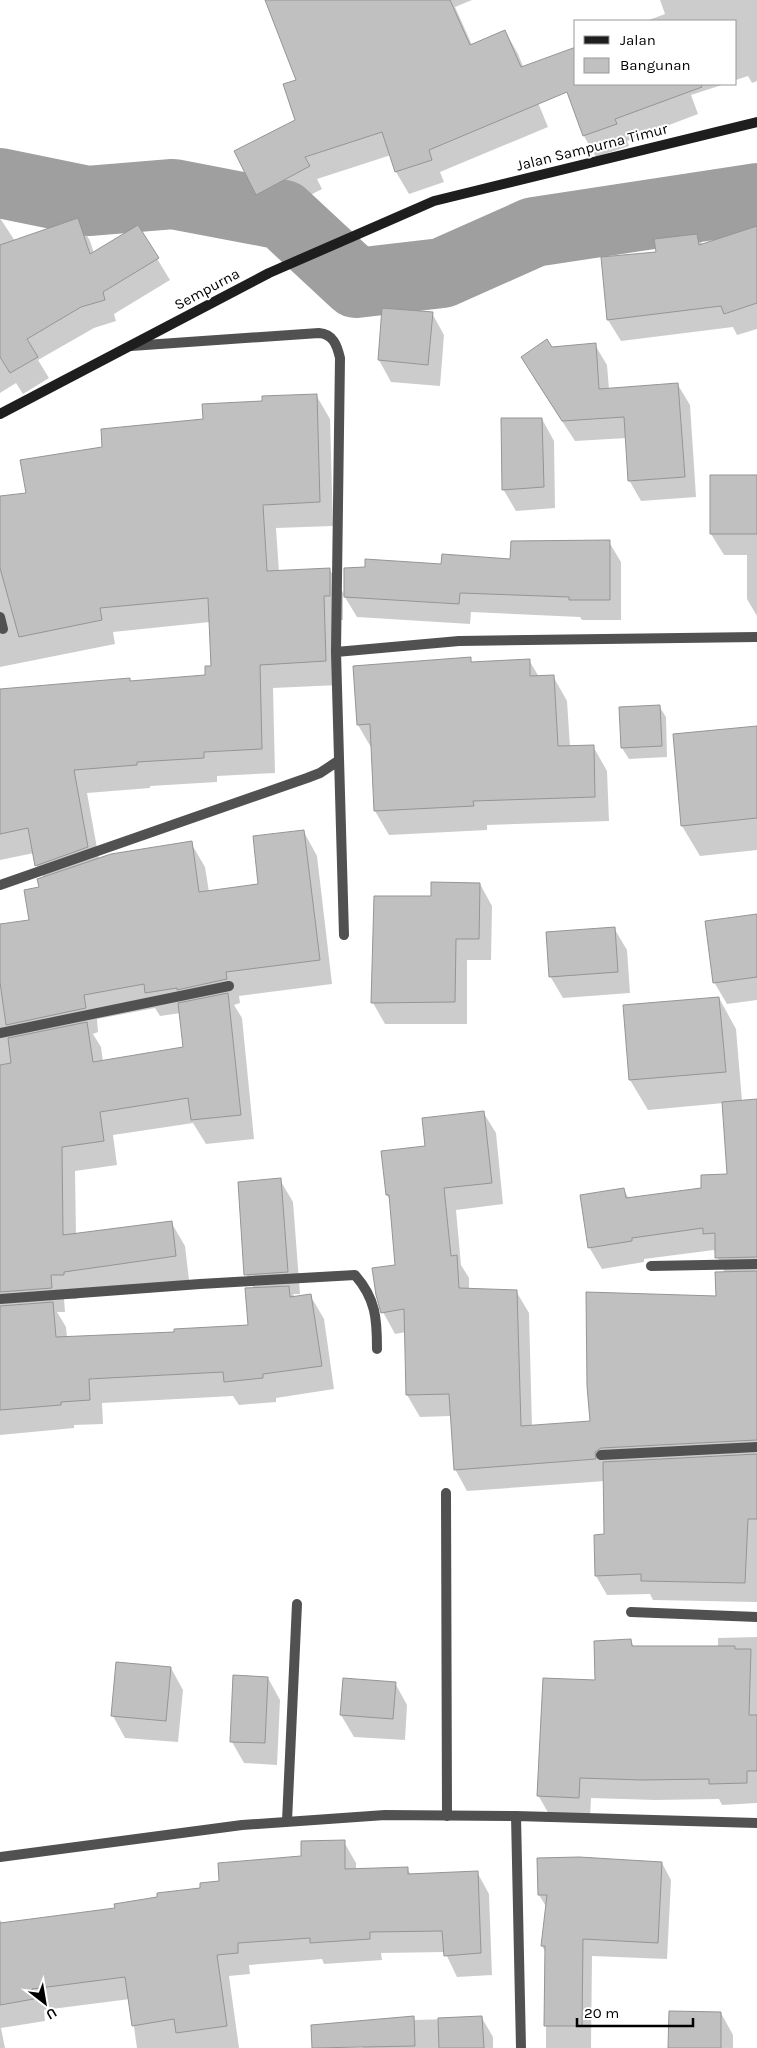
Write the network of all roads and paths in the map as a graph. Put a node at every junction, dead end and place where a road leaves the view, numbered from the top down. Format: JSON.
{"nodes":[{"id":1,"x":757,"y":122,"type":"edge"},
{"id":2,"x":434,"y":201,"type":"joint"},
{"id":3,"x":130,"y":346,"type":"junction"},
{"id":4,"x":0,"y":414,"type":"edge"},
{"id":5,"x":0,"y":618,"type":"edge"},
{"id":6,"x":3,"y":630,"type":"dead end"},
{"id":7,"x":757,"y":637,"type":"edge"},
{"id":8,"x":336,"y":652,"type":"junction"},
{"id":9,"x":338,"y":761,"type":"junction"},
{"id":10,"x":0,"y":885,"type":"edge"},
{"id":11,"x":344,"y":935,"type":"dead end"},
{"id":12,"x":229,"y":986,"type":"dead end"},
{"id":13,"x":0,"y":1033,"type":"edge"},
{"id":14,"x":757,"y":1264,"type":"edge"},
{"id":15,"x":651,"y":1266,"type":"dead end"},
{"id":16,"x":0,"y":1300,"type":"edge"},
{"id":17,"x":377,"y":1349,"type":"dead end"},
{"id":18,"x":757,"y":1447,"type":"edge"},
{"id":19,"x":601,"y":1455,"type":"dead end"},
{"id":20,"x":446,"y":1493,"type":"dead end"},
{"id":21,"x":297,"y":1604,"type":"dead end"},
{"id":22,"x":631,"y":1612,"type":"dead end"},
{"id":23,"x":757,"y":1617,"type":"edge"},
{"id":24,"x":447,"y":1816,"type":"junction"},
{"id":25,"x":516,"y":1816,"type":"junction"},
{"id":26,"x":287,"y":1821,"type":"junction"},
{"id":27,"x":757,"y":1823,"type":"edge"},
{"id":28,"x":0,"y":1857,"type":"edge"},
{"id":29,"x":521,"y":2048,"type":"edge"}],
"edges":[{"from":1,"to":2,"type":"street","name":"Jalan Sampurna Timur"},
{"from":2,"to":3,"type":"street","name":"Sempurna"},
{"from":3,"to":4,"type":"street","name":"Sempurna"},
{"from":3,"to":8,"type":"street"},
{"from":5,"to":6,"type":"street"},
{"from":7,"to":8,"type":"street"},
{"from":8,"to":9,"type":"street"},
{"from":9,"to":10,"type":"street"},
{"from":9,"to":11,"type":"street"},
{"from":12,"to":13,"type":"street"},
{"from":14,"to":15,"type":"street"},
{"from":16,"to":17,"type":"street"},
{"from":18,"to":19,"type":"street"},
{"from":20,"to":24,"type":"street"},
{"from":21,"to":26,"type":"street"},
{"from":22,"to":23,"type":"street"},
{"from":24,"to":25,"type":"street"},
{"from":24,"to":26,"type":"street"},
{"from":25,"to":27,"type":"street"},
{"from":25,"to":29,"type":"street"},
{"from":26,"to":28,"type":"street"}]}
